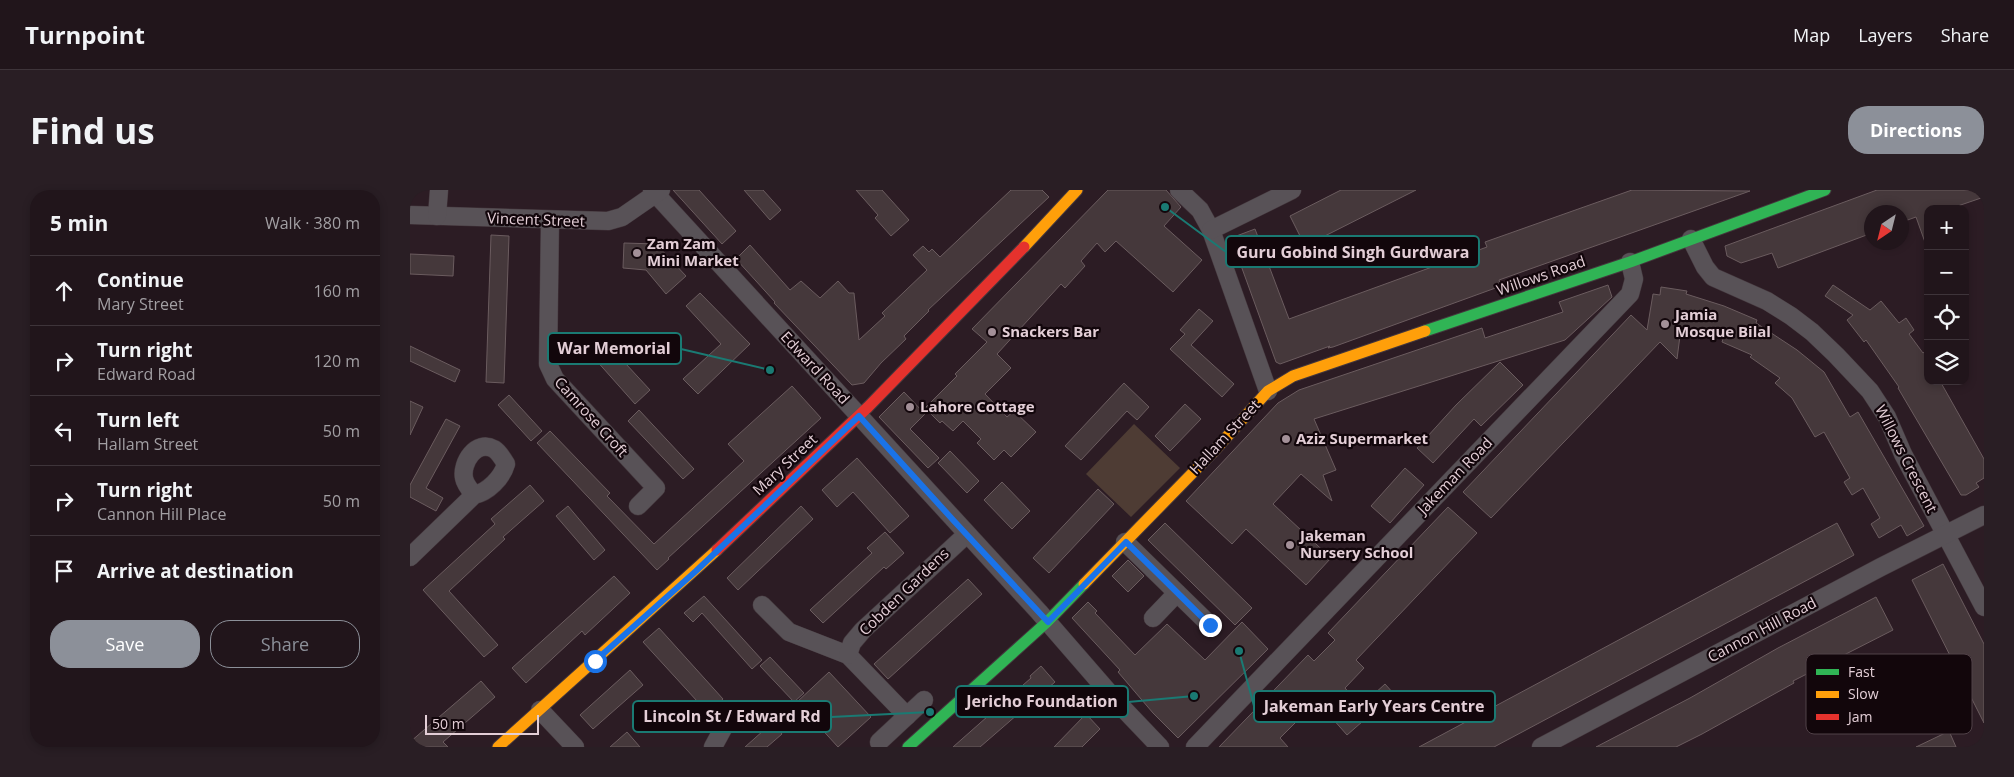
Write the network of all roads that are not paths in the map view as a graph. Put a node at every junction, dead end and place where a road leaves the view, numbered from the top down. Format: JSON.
{"nodes":[{"id":1,"x":440,"y":190,"type":"edge"},
{"id":2,"x":1078,"y":190,"type":"edge"},
{"id":3,"x":1179,"y":190,"type":"edge"},
{"id":4,"x":1292,"y":190,"type":"edge"},
{"id":5,"x":1825,"y":190,"type":"edge"},
{"id":6,"x":656,"y":192,"type":"edge"},
{"id":7,"x":410,"y":215,"type":"edge"},
{"id":8,"x":437,"y":216,"type":"junction"},
{"id":9,"x":550,"y":221,"type":"junction"},
{"id":10,"x":1211,"y":230,"type":"junction"},
{"id":11,"x":1691,"y":238,"type":"junction"},
{"id":12,"x":1630,"y":262,"type":"junction"},
{"id":13,"x":1268,"y":391,"type":"junction"},
{"id":14,"x":859,"y":416,"type":"junction"},
{"id":15,"x":474,"y":494,"type":"dead end"},
{"id":16,"x":638,"y":506,"type":"dead end"},
{"id":17,"x":1984,"y":515,"type":"edge"},
{"id":18,"x":966,"y":534,"type":"junction"},
{"id":19,"x":1945,"y":536,"type":"junction"},
{"id":20,"x":1126,"y":542,"type":"junction"},
{"id":21,"x":410,"y":557,"type":"edge"},
{"id":22,"x":1177,"y":593,"type":"junction"},
{"id":23,"x":762,"y":605,"type":"dead end"},
{"id":24,"x":1984,"y":607,"type":"edge"},
{"id":25,"x":1153,"y":618,"type":"dead end"},
{"id":26,"x":1048,"y":622,"type":"junction"},
{"id":27,"x":1210,"y":625,"type":"dead end"},
{"id":28,"x":848,"y":655,"type":"junction"},
{"id":29,"x":924,"y":700,"type":"dead end"},
{"id":30,"x":540,"y":710,"type":"junction"},
{"id":31,"x":732,"y":712,"type":"dead end"},
{"id":32,"x":907,"y":716,"type":"junction"},
{"id":33,"x":879,"y":742,"type":"dead end"},
{"id":34,"x":498,"y":747,"type":"edge"},
{"id":35,"x":575,"y":747,"type":"edge"},
{"id":36,"x":713,"y":747,"type":"edge"},
{"id":37,"x":908,"y":747,"type":"edge"},
{"id":38,"x":1160,"y":747,"type":"edge"},
{"id":39,"x":1195,"y":747,"type":"edge"},
{"id":40,"x":1541,"y":747,"type":"edge"}],
"edges":[{"from":1,"to":8,"type":"street"},
{"from":2,"to":14,"type":"street","name":"Mary Street"},
{"from":3,"to":10,"type":"street","name":"Hallam Street"},
{"from":4,"to":10,"type":"street"},
{"from":5,"to":11,"type":"street","name":"Willows Road"},
{"from":6,"to":9,"type":"street","name":"Vincent Street"},
{"from":6,"to":14,"type":"street","name":"Edward Road"},
{"from":7,"to":8,"type":"street","name":"Vincent Street"},
{"from":8,"to":9,"type":"street","name":"Vincent Street"},
{"from":9,"to":16,"type":"street","name":"Camrose Croft"},
{"from":10,"to":13,"type":"street","name":"Hallam Street"},
{"from":11,"to":12,"type":"street","name":"Willows Road"},
{"from":11,"to":19,"type":"street","name":"Willows Crescent"},
{"from":12,"to":13,"type":"street","name":"Willows Road"},
{"from":12,"to":39,"type":"street","name":"Jakeman Road"},
{"from":13,"to":20,"type":"street","name":"Hallam Street"},
{"from":14,"to":18,"type":"street","name":"Edward Road"},
{"from":14,"to":30,"type":"street","name":"Mary Street"},
{"from":15,"to":21,"type":"street"},
{"from":17,"to":19,"type":"street","name":"Cannon Hill Road"},
{"from":18,"to":26,"type":"street","name":"Edward Road"},
{"from":18,"to":28,"type":"street","name":"Cobden Gardens"},
{"from":19,"to":24,"type":"street","name":"Willows Crescent"},
{"from":19,"to":40,"type":"street","name":"Cannon Hill Road"},
{"from":20,"to":22,"type":"street"},
{"from":20,"to":26,"type":"street","name":"Hallam Street"},
{"from":22,"to":25,"type":"street"},
{"from":22,"to":27,"type":"street"},
{"from":23,"to":28,"type":"street"},
{"from":26,"to":37,"type":"street","name":"Hallam Street"},
{"from":26,"to":38,"type":"street","name":"Edward Road"},
{"from":28,"to":32,"type":"street"},
{"from":29,"to":32,"type":"street"},
{"from":30,"to":34,"type":"street","name":"Mary Street"},
{"from":30,"to":35,"type":"street"},
{"from":31,"to":36,"type":"street"},
{"from":32,"to":33,"type":"street"}]}
